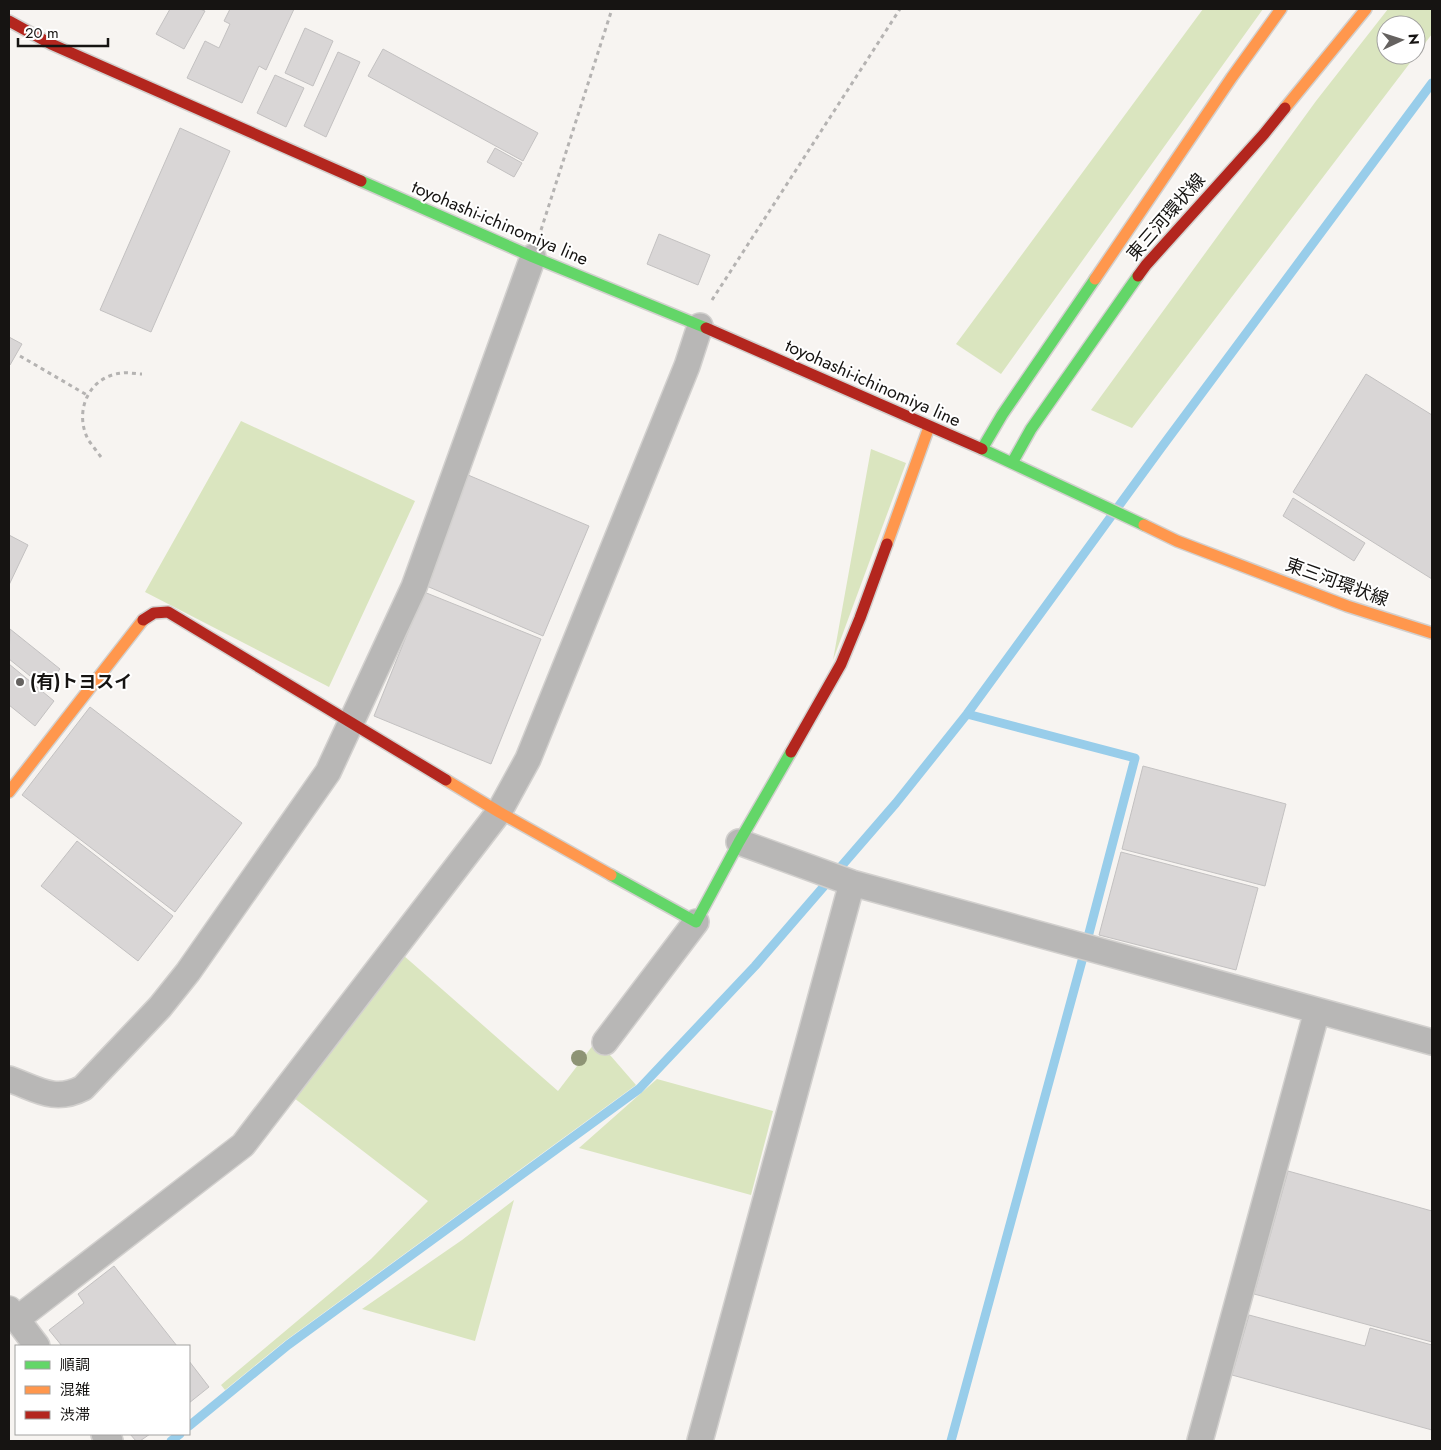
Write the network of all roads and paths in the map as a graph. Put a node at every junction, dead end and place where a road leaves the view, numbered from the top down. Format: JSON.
{"nodes":[{"id":1,"x":12,"y":9,"type":"edge"},
{"id":2,"x":612,"y":9,"type":"edge"},
{"id":3,"x":900,"y":9,"type":"edge"},
{"id":4,"x":1281,"y":9,"type":"edge"},
{"id":5,"x":1366,"y":9,"type":"edge"},
{"id":6,"x":9,"y":12,"type":"edge"},
{"id":7,"x":9,"y":21,"type":"edge"},
{"id":8,"x":533,"y":257,"type":"junction"},
{"id":9,"x":700,"y":326,"type":"junction"},
{"id":10,"x":20,"y":356,"type":"dead end"},
{"id":11,"x":142,"y":374,"type":"dead end"},
{"id":12,"x":88,"y":395,"type":"junction"},
{"id":13,"x":929,"y":427,"type":"junction"},
{"id":14,"x":982,"y":449,"type":"junction"},
{"id":15,"x":101,"y":457,"type":"dead end"},
{"id":16,"x":1012,"y":463,"type":"junction"},
{"id":17,"x":1432,"y":633,"type":"edge"},
{"id":18,"x":350,"y":723,"type":"junction"},
{"id":19,"x":9,"y":792,"type":"edge"},
{"id":20,"x":499,"y":812,"type":"junction"},
{"id":21,"x":739,"y":842,"type":"junction"},
{"id":22,"x":852,"y":884,"type":"junction"},
{"id":23,"x":696,"y":922,"type":"junction"},
{"id":24,"x":1317,"y":1011,"type":"junction"},
{"id":25,"x":605,"y":1042,"type":"dead end"},
{"id":26,"x":1432,"y":1042,"type":"edge"},
{"id":27,"x":9,"y":1078,"type":"edge"},
{"id":28,"x":13,"y":1314,"type":"edge"},
{"id":29,"x":36,"y":1345,"type":"edge"},
{"id":30,"x":700,"y":1441,"type":"edge"},
{"id":31,"x":1200,"y":1441,"type":"edge"}],
"edges":[{"from":1,"to":6,"type":"street"},
{"from":2,"to":8,"type":"path"},
{"from":3,"to":9,"type":"path"},
{"from":4,"to":14,"type":"main road","name":"東三河環状線"},
{"from":5,"to":16,"type":"main road","name":"東三河環状線"},
{"from":7,"to":8,"type":"main road","name":"toyohashi-ichinomiya line"},
{"from":8,"to":9,"type":"main road","name":"toyohashi-ichinomiya line"},
{"from":8,"to":18,"type":"street"},
{"from":9,"to":13,"type":"main road","name":"toyohashi-ichinomiya line"},
{"from":9,"to":20,"type":"street"},
{"from":10,"to":12,"type":"path"},
{"from":11,"to":12,"type":"path"},
{"from":12,"to":15,"type":"path"},
{"from":13,"to":14,"type":"main road","name":"toyohashi-ichinomiya line"},
{"from":13,"to":21,"type":"main road"},
{"from":14,"to":16,"type":"main road","name":"東三河環状線"},
{"from":16,"to":17,"type":"main road","name":"東三河環状線"},
{"from":18,"to":19,"type":"main road"},
{"from":18,"to":20,"type":"main road"},
{"from":18,"to":27,"type":"street"},
{"from":20,"to":23,"type":"main road"},
{"from":20,"to":28,"type":"street"},
{"from":21,"to":22,"type":"street"},
{"from":21,"to":23,"type":"main road"},
{"from":22,"to":24,"type":"street"},
{"from":22,"to":30,"type":"street"},
{"from":23,"to":25,"type":"street"},
{"from":24,"to":26,"type":"street"},
{"from":24,"to":31,"type":"street"},
{"from":28,"to":29,"type":"street"}]}
